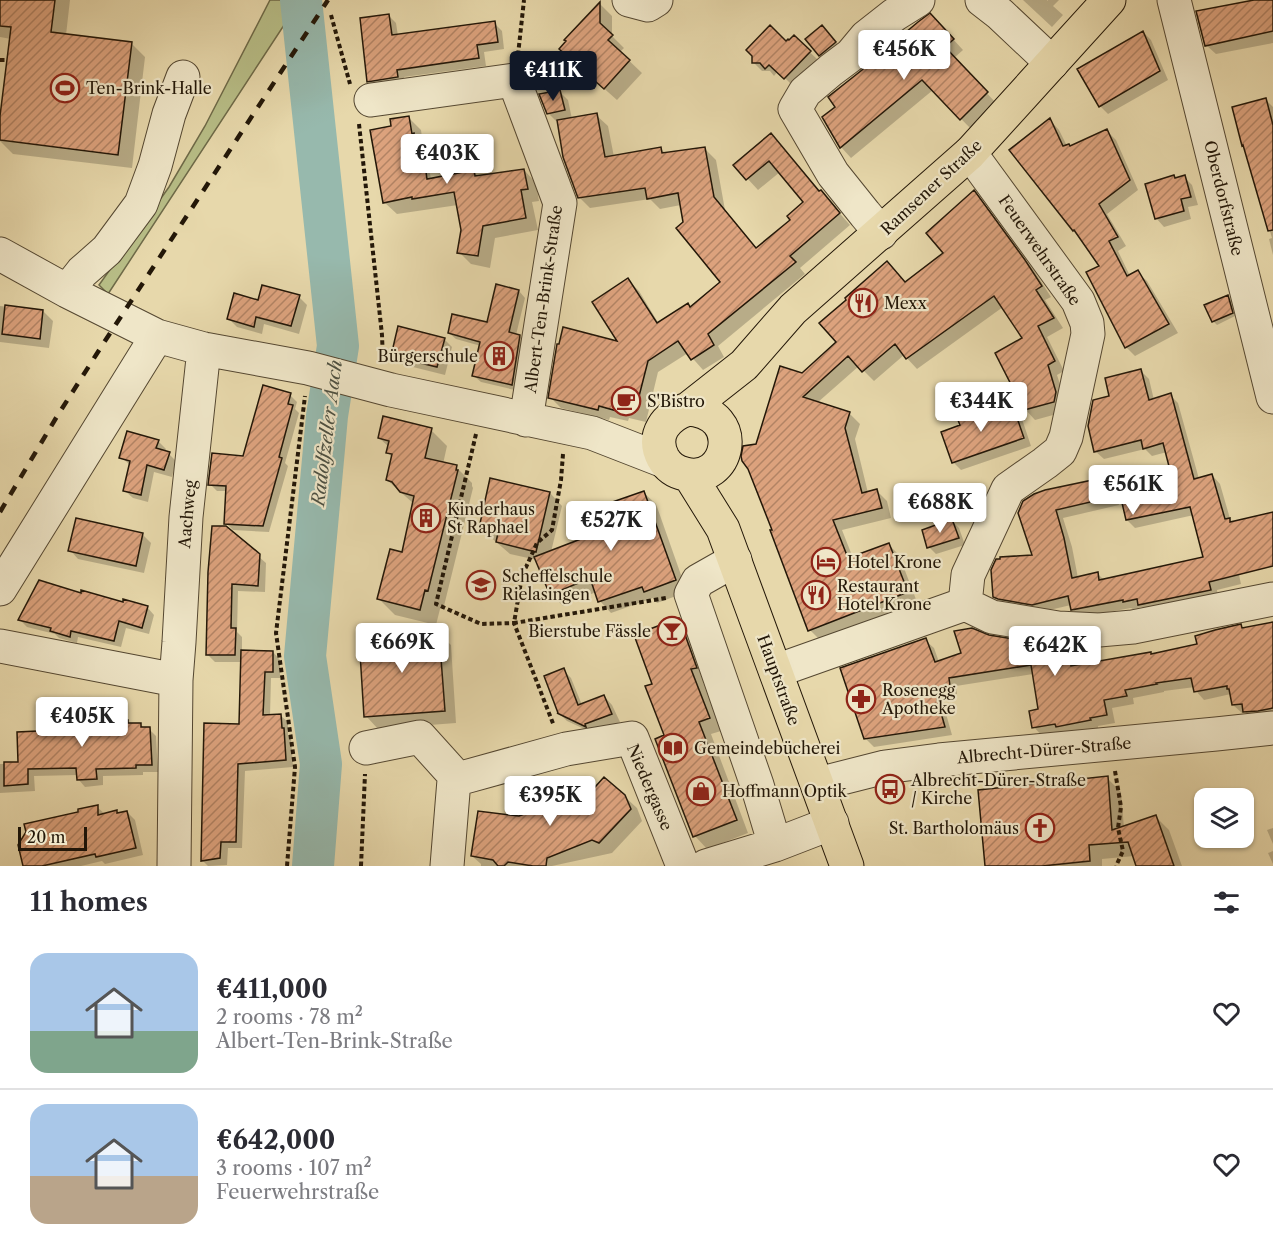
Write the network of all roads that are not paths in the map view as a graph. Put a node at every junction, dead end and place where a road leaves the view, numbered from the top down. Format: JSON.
{"nodes":[{"id":1,"x":629,"y":0,"type":"edge"},
{"id":2,"x":656,"y":0,"type":"edge"},
{"id":3,"x":918,"y":0,"type":"edge"},
{"id":4,"x":982,"y":0,"type":"edge"},
{"id":5,"x":1109,"y":0,"type":"edge"},
{"id":6,"x":1174,"y":0,"type":"edge"},
{"id":7,"x":1052,"y":63,"type":"junction"},
{"id":8,"x":183,"y":77,"type":"dead end"},
{"id":9,"x":360,"y":103,"type":"road end"},
{"id":10,"x":970,"y":153,"type":"junction"},
{"id":11,"x":881,"y":232,"type":"junction"},
{"id":12,"x":0,"y":254,"type":"edge"},
{"id":13,"x":67,"y":291,"type":"junction"},
{"id":14,"x":157,"y":336,"type":"junction"},
{"id":15,"x":204,"y":349,"type":"junction"},
{"id":16,"x":744,"y":365,"type":"junction"},
{"id":17,"x":1273,"y":397,"type":"edge"},
{"id":18,"x":688,"y":410,"type":"junction"},
{"id":19,"x":526,"y":420,"type":"junction"},
{"id":20,"x":662,"y":429,"type":"junction"},
{"id":21,"x":579,"y":431,"type":"junction"},
{"id":22,"x":699,"y":458,"type":"junction"},
{"id":23,"x":735,"y":560,"type":"junction"},
{"id":24,"x":0,"y":589,"type":"edge"},
{"id":25,"x":1273,"y":599,"type":"edge"},
{"id":26,"x":964,"y":604,"type":"junction"},
{"id":27,"x":0,"y":646,"type":"edge"},
{"id":28,"x":776,"y":671,"type":"junction"},
{"id":29,"x":176,"y":680,"type":"junction"},
{"id":30,"x":1273,"y":728,"type":"edge"},
{"id":31,"x":366,"y":748,"type":"road end"},
{"id":32,"x":458,"y":778,"type":"junction"},
{"id":33,"x":818,"y":784,"type":"junction"},
{"id":34,"x":832,"y":823,"type":"junction"},
{"id":35,"x":775,"y":845,"type":"junction"},
{"id":36,"x":174,"y":866,"type":"edge"},
{"id":37,"x":447,"y":866,"type":"edge"},
{"id":38,"x":683,"y":866,"type":"edge"},
{"id":39,"x":706,"y":866,"type":"edge"},
{"id":40,"x":847,"y":866,"type":"edge"}],
"edges":[{"from":1,"to":2,"type":"street"},
{"from":3,"to":11,"type":"street"},
{"from":4,"to":7,"type":"street"},
{"from":5,"to":7,"type":"main road","name":"Ramsener Straße"},
{"from":6,"to":17,"type":"street","name":"Oberdorfstraße"},
{"from":7,"to":10,"type":"main road","name":"Ramsener Straße"},
{"from":8,"to":13,"type":"street"},
{"from":9,"to":19,"type":"street","name":"Albert-Ten-Brink-Straße"},
{"from":10,"to":11,"type":"main road","name":"Ramsener Straße"},
{"from":10,"to":26,"type":"street","name":"Feuerwehrstraße"},
{"from":11,"to":16,"type":"main road","name":"Ramsener Straße"},
{"from":12,"to":13,"type":"street"},
{"from":13,"to":14,"type":"street"},
{"from":14,"to":15,"type":"street"},
{"from":14,"to":24,"type":"street"},
{"from":15,"to":19,"type":"street"},
{"from":15,"to":29,"type":"street","name":"Aachweg"},
{"from":16,"to":18,"type":"main road","name":"Ramsener Straße"},
{"from":16,"to":22,"type":"main road","name":"Ramsener Straße"},
{"from":18,"to":20,"type":"main road","name":"Ramsener Straße"},
{"from":18,"to":22,"type":"main road"},
{"from":19,"to":21,"type":"street"},
{"from":20,"to":21,"type":"street"},
{"from":20,"to":22,"type":"main road"},
{"from":21,"to":22,"type":"street"},
{"from":22,"to":23,"type":"main road","name":"Hauptstraße"},
{"from":23,"to":28,"type":"main road","name":"Hauptstraße"},
{"from":23,"to":35,"type":"street"},
{"from":25,"to":26,"type":"street"},
{"from":26,"to":28,"type":"street"},
{"from":27,"to":29,"type":"street"},
{"from":28,"to":33,"type":"main road","name":"Hauptstraße"},
{"from":29,"to":36,"type":"street","name":"Aachweg"},
{"from":30,"to":33,"type":"street","name":"Albrecht-Dürer-Straße"},
{"from":31,"to":32,"type":"street"},
{"from":32,"to":37,"type":"street"},
{"from":32,"to":38,"type":"street","name":"Niedergasse"},
{"from":33,"to":34,"type":"main road","name":"Hauptstraße"},
{"from":34,"to":35,"type":"street"},
{"from":34,"to":40,"type":"main road","name":"Hauptstraße"},
{"from":35,"to":39,"type":"street"}]}
